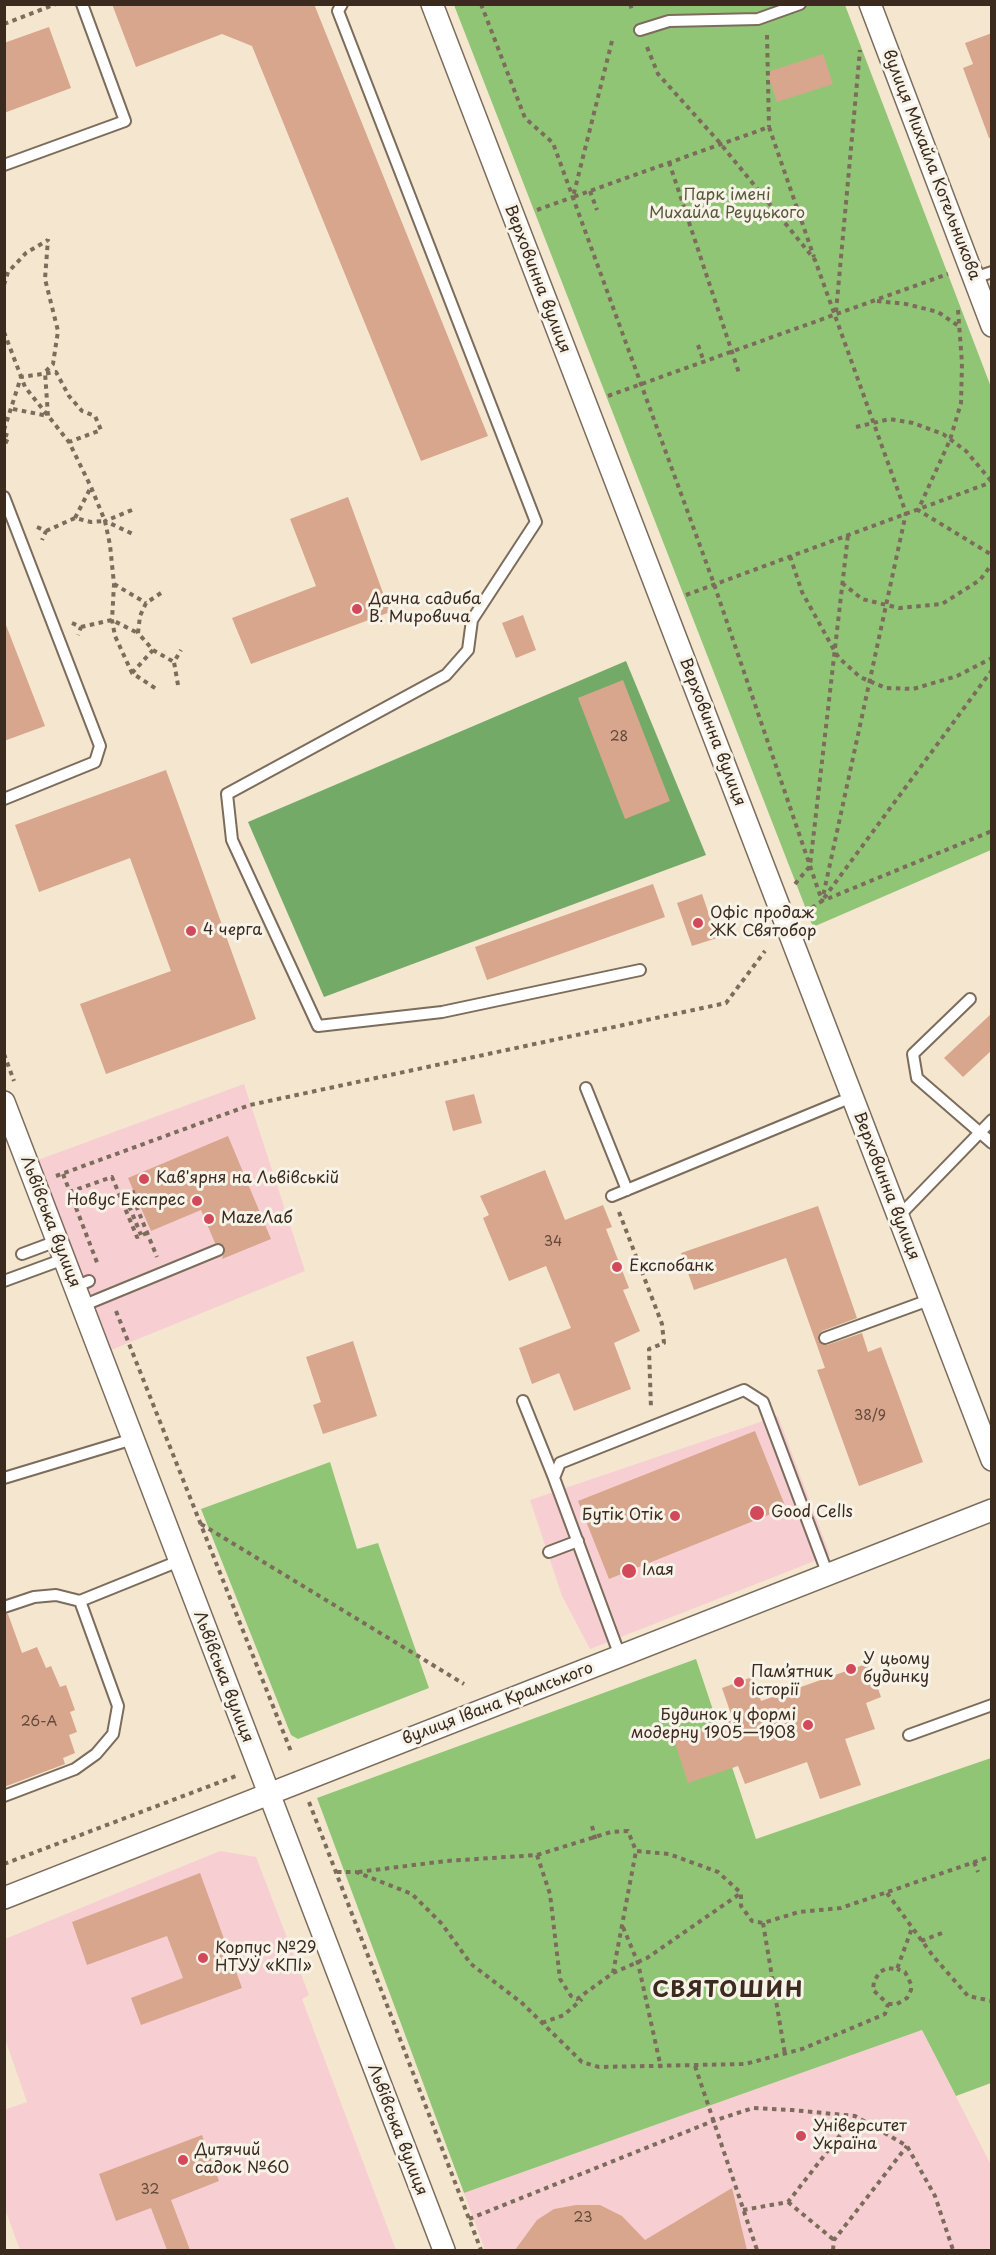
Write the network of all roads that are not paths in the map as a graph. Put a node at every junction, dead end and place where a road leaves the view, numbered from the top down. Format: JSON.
{"nodes":[{"id":1,"x":82,"y":4,"type":"edge"},
{"id":2,"x":342,"y":4,"type":"edge"},
{"id":3,"x":432,"y":4,"type":"edge"},
{"id":4,"x":800,"y":4,"type":"edge"},
{"id":5,"x":870,"y":4,"type":"edge"},
{"id":6,"x":640,"y":30,"type":"road end"},
{"id":7,"x":4,"y":165,"type":"edge"},
{"id":8,"x":983,"y":275,"type":"edge"},
{"id":9,"x":992,"y":326,"type":"edge"},
{"id":10,"x":4,"y":497,"type":"edge"},
{"id":11,"x":4,"y":800,"type":"edge"},
{"id":12,"x":640,"y":970,"type":"dead end"},
{"id":13,"x":970,"y":999,"type":"dead end"},
{"id":14,"x":586,"y":1088,"type":"dead end"},
{"id":15,"x":11,"y":1095,"type":"edge"},
{"id":16,"x":852,"y":1097,"type":"junction"},
{"id":17,"x":992,"y":1120,"type":"edge"},
{"id":18,"x":980,"y":1132,"type":"junction"},
{"id":19,"x":992,"y":1143,"type":"edge"},
{"id":20,"x":627,"y":1190,"type":"junction"},
{"id":21,"x":612,"y":1196,"type":"road end"},
{"id":22,"x":897,"y":1217,"type":"junction"},
{"id":23,"x":61,"y":1250,"type":"junction"},
{"id":24,"x":218,"y":1250,"type":"dead end"},
{"id":25,"x":22,"y":1254,"type":"dead end"},
{"id":26,"x":4,"y":1281,"type":"edge"},
{"id":27,"x":82,"y":1291,"type":"junction"},
{"id":28,"x":929,"y":1300,"type":"junction"},
{"id":29,"x":825,"y":1338,"type":"dead end"},
{"id":30,"x":523,"y":1401,"type":"dead end"},
{"id":31,"x":133,"y":1439,"type":"junction"},
{"id":32,"x":992,"y":1460,"type":"edge"},
{"id":33,"x":4,"y":1478,"type":"edge"},
{"id":34,"x":554,"y":1478,"type":"junction"},
{"id":35,"x":992,"y":1510,"type":"edge"},
{"id":36,"x":578,"y":1541,"type":"junction"},
{"id":37,"x":549,"y":1552,"type":"dead end"},
{"id":38,"x":179,"y":1561,"type":"junction"},
{"id":39,"x":828,"y":1575,"type":"junction"},
{"id":40,"x":80,"y":1601,"type":"junction"},
{"id":41,"x":4,"y":1607,"type":"edge"},
{"id":42,"x":620,"y":1656,"type":"junction"},
{"id":43,"x":992,"y":1705,"type":"edge"},
{"id":44,"x":909,"y":1735,"type":"dead end"},
{"id":45,"x":267,"y":1795,"type":"junction"},
{"id":46,"x":4,"y":1796,"type":"edge"},
{"id":47,"x":4,"y":1898,"type":"edge"},
{"id":48,"x":444,"y":2250,"type":"edge"}],
"edges":[{"from":1,"to":7,"type":"lane"},
{"from":2,"to":12,"type":"lane"},
{"from":3,"to":16,"type":"street","name":"Верховинна вулиця"},
{"from":4,"to":6,"type":"lane"},
{"from":5,"to":8,"type":"street","name":"вулиця Михайла Котельникова"},
{"from":8,"to":9,"type":"street","name":"вулиця Михайла Котельникова"},
{"from":10,"to":11,"type":"lane"},
{"from":13,"to":18,"type":"lane"},
{"from":14,"to":20,"type":"lane"},
{"from":15,"to":23,"type":"street","name":"Львівська вулиця"},
{"from":16,"to":20,"type":"lane"},
{"from":16,"to":22,"type":"street","name":"Верховинна вулиця"},
{"from":17,"to":18,"type":"lane"},
{"from":18,"to":19,"type":"lane"},
{"from":18,"to":22,"type":"lane"},
{"from":20,"to":21,"type":"lane"},
{"from":22,"to":28,"type":"street","name":"Верховинна вулиця"},
{"from":23,"to":25,"type":"lane"},
{"from":23,"to":26,"type":"lane"},
{"from":23,"to":27,"type":"street","name":"Львівська вулиця"},
{"from":24,"to":27,"type":"lane"},
{"from":27,"to":31,"type":"street","name":"Львівська вулиця"},
{"from":28,"to":29,"type":"lane"},
{"from":28,"to":32,"type":"street","name":"Верховинна вулиця"},
{"from":30,"to":34,"type":"lane"},
{"from":31,"to":33,"type":"lane"},
{"from":31,"to":38,"type":"street","name":"Львівська вулиця"},
{"from":34,"to":36,"type":"lane"},
{"from":34,"to":39,"type":"lane"},
{"from":35,"to":39,"type":"street","name":"вулиця Івана Крамського"},
{"from":36,"to":37,"type":"lane"},
{"from":36,"to":42,"type":"lane"},
{"from":38,"to":40,"type":"lane"},
{"from":38,"to":45,"type":"street","name":"Львівська вулиця"},
{"from":39,"to":42,"type":"street","name":"вулиця Івана Крамського"},
{"from":40,"to":41,"type":"lane"},
{"from":40,"to":46,"type":"lane"},
{"from":42,"to":45,"type":"street","name":"вулиця Івана Крамського"},
{"from":43,"to":44,"type":"lane"},
{"from":45,"to":47,"type":"street","name":"вулиця Івана Крамського"},
{"from":45,"to":48,"type":"street","name":"Львівська вулиця"}]}
